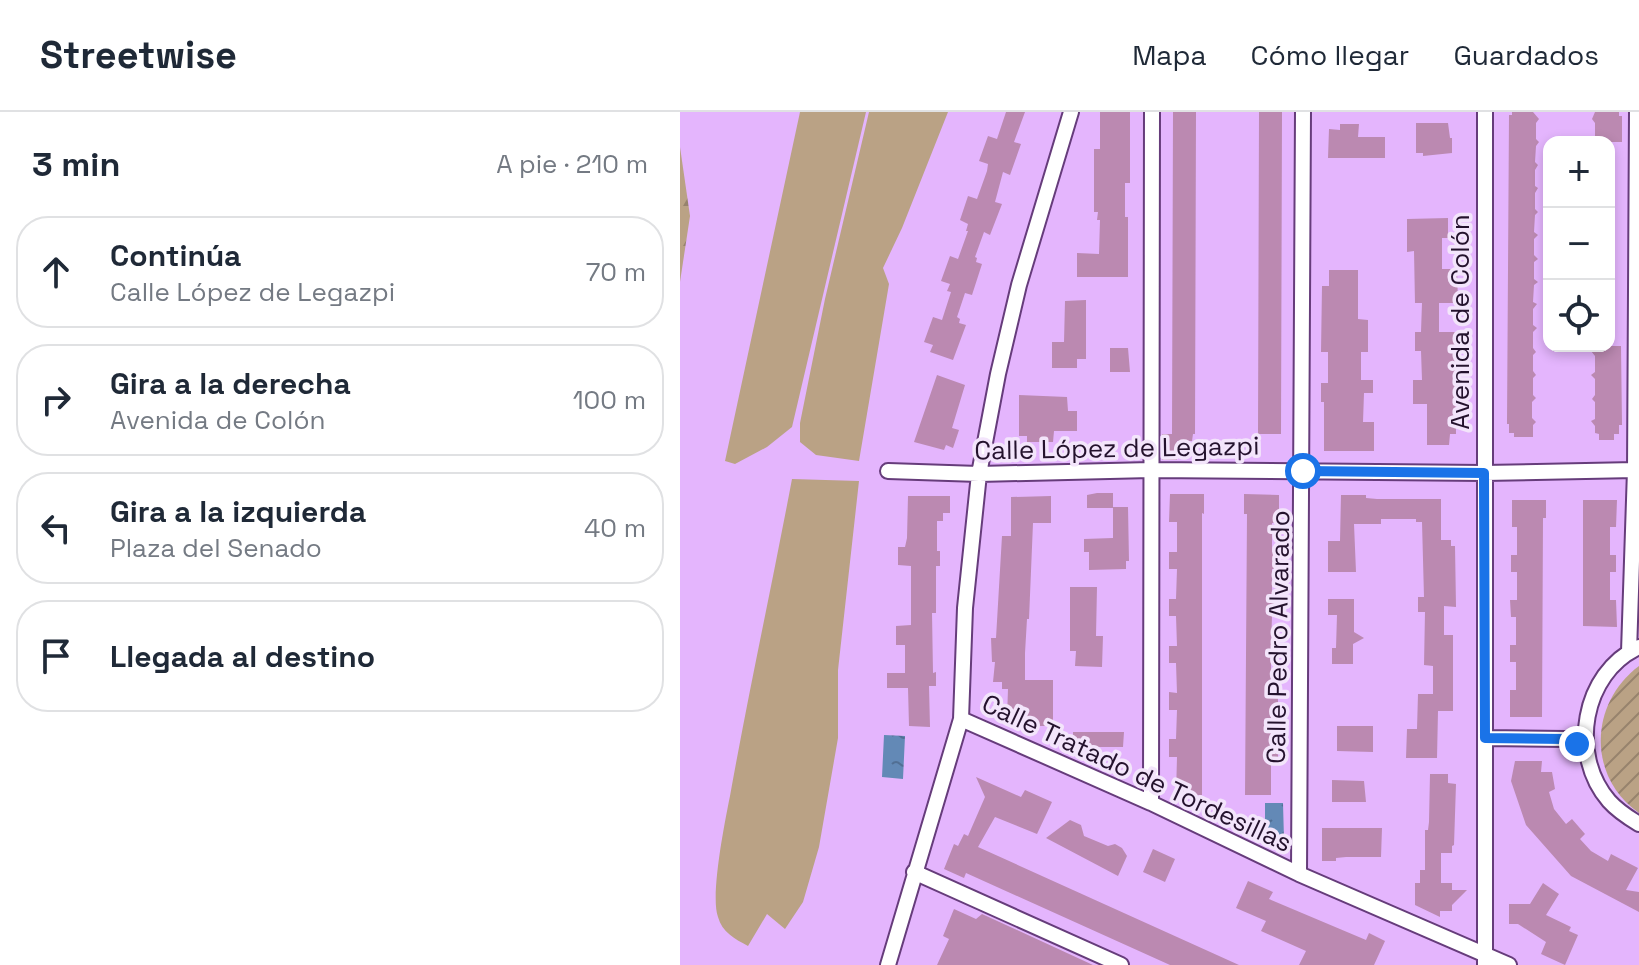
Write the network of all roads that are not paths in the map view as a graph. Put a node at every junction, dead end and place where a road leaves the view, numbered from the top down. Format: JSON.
{"nodes":[{"id":1,"x":1071,"y":112,"type":"edge"},
{"id":2,"x":1152,"y":112,"type":"edge"},
{"id":3,"x":1303,"y":112,"type":"edge"},
{"id":4,"x":1485,"y":112,"type":"edge"},
{"id":5,"x":1637,"y":112,"type":"edge"},
{"id":6,"x":1151,"y":470,"type":"junction"},
{"id":7,"x":1635,"y":470,"type":"junction"},
{"id":8,"x":888,"y":471,"type":"dead end"},
{"id":9,"x":1303,"y":471,"type":"junction"},
{"id":10,"x":1484,"y":473,"type":"junction"},
{"id":11,"x":979,"y":474,"type":"junction"},
{"id":12,"x":1634,"y":649,"type":"edge"},
{"id":13,"x":961,"y":719,"type":"junction"},
{"id":14,"x":1587,"y":729,"type":"junction"},
{"id":15,"x":1485,"y":738,"type":"junction"},
{"id":16,"x":1565,"y":739,"type":"junction"},
{"id":17,"x":1586,"y":748,"type":"junction"},
{"id":18,"x":1151,"y":803,"type":"junction"},
{"id":19,"x":1639,"y":824,"type":"edge"},
{"id":20,"x":914,"y":872,"type":"junction"},
{"id":21,"x":1299,"y":874,"type":"junction"},
{"id":22,"x":1485,"y":959,"type":"edge"},
{"id":23,"x":888,"y":965,"type":"edge"},
{"id":24,"x":1121,"y":965,"type":"edge"},
{"id":25,"x":1509,"y":965,"type":"edge"}],
"edges":[{"from":1,"to":11,"type":"street","name":"Calle Tratado de Tordesillas"},
{"from":2,"to":6,"type":"street"},
{"from":3,"to":9,"type":"street","name":"Calle Pedro Alvarado"},
{"from":4,"to":10,"type":"street","name":"Avenida de Colón"},
{"from":5,"to":7,"type":"street"},
{"from":6,"to":9,"type":"street","name":"Calle López de Legazpi"},
{"from":6,"to":11,"type":"street","name":"Calle López de Legazpi"},
{"from":6,"to":18,"type":"street"},
{"from":7,"to":10,"type":"street","name":"Calle López de Legazpi"},
{"from":7,"to":12,"type":"street"},
{"from":8,"to":11,"type":"street","name":"Calle López de Legazpi"},
{"from":9,"to":10,"type":"street","name":"Calle López de Legazpi"},
{"from":9,"to":21,"type":"street","name":"Calle Pedro Alvarado"},
{"from":10,"to":15,"type":"street","name":"Avenida de Colón"},
{"from":11,"to":13,"type":"street","name":"Calle Tratado de Tordesillas"},
{"from":12,"to":14,"type":"street"},
{"from":13,"to":18,"type":"street","name":"Calle Tratado de Tordesillas"},
{"from":13,"to":20,"type":"street"},
{"from":14,"to":16,"type":"street"},
{"from":14,"to":17,"type":"street"},
{"from":15,"to":16,"type":"street"},
{"from":15,"to":22,"type":"street","name":"Avenida de Colón"},
{"from":16,"to":17,"type":"street"},
{"from":17,"to":19,"type":"street"},
{"from":18,"to":21,"type":"street","name":"Calle Tratado de Tordesillas"},
{"from":20,"to":23,"type":"street"},
{"from":20,"to":24,"type":"street"},
{"from":21,"to":22,"type":"street","name":"Calle Tratado de Tordesillas"},
{"from":22,"to":25,"type":"street","name":"Calle Tratado de Tordesillas"}]}
